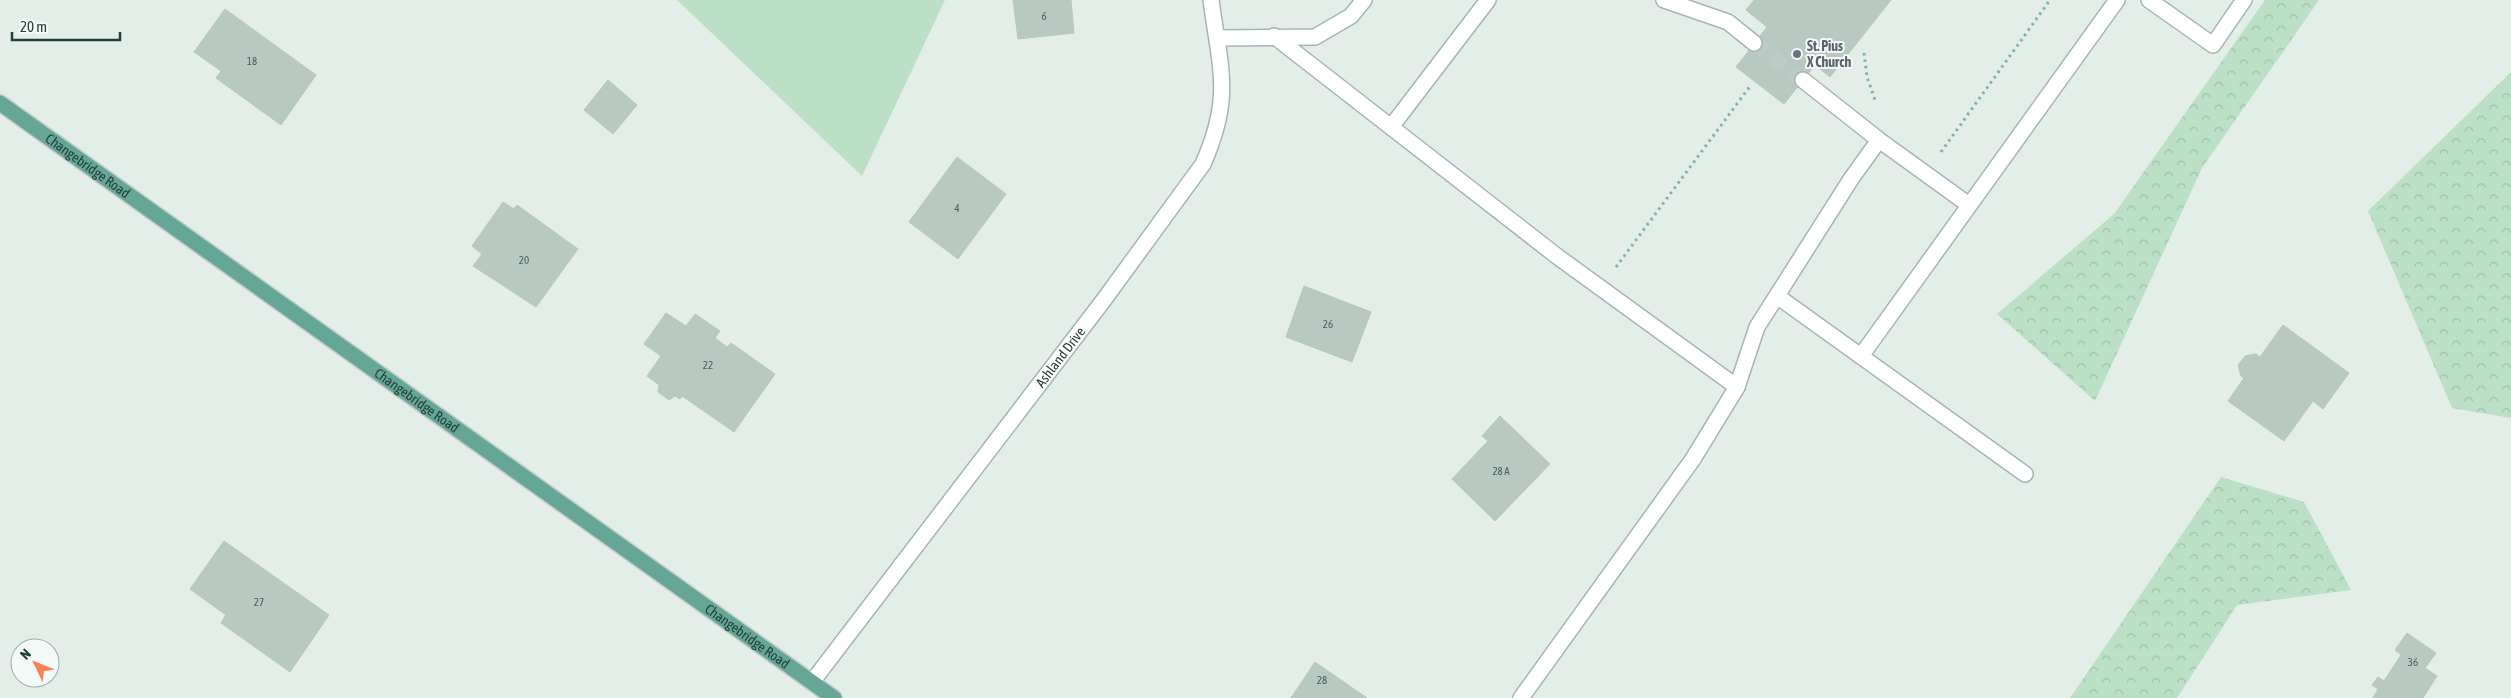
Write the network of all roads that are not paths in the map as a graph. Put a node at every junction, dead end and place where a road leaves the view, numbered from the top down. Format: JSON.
{"nodes":[{"id":1,"x":1212,"y":0,"type":"edge"},
{"id":2,"x":1364,"y":0,"type":"edge"},
{"id":3,"x":1488,"y":0,"type":"edge"},
{"id":4,"x":1664,"y":0,"type":"edge"},
{"id":5,"x":2117,"y":0,"type":"edge"},
{"id":6,"x":2149,"y":0,"type":"edge"},
{"id":7,"x":2244,"y":0,"type":"edge"},
{"id":8,"x":1274,"y":36,"type":"junction"},
{"id":9,"x":1217,"y":38,"type":"junction"},
{"id":10,"x":1754,"y":43,"type":"tunnel mouth"},
{"id":11,"x":1803,"y":80,"type":"tunnel mouth"},
{"id":12,"x":0,"y":103,"type":"edge"},
{"id":13,"x":1391,"y":127,"type":"junction"},
{"id":14,"x":1879,"y":140,"type":"junction"},
{"id":15,"x":1969,"y":205,"type":"junction"},
{"id":16,"x":1777,"y":296,"type":"junction"},
{"id":17,"x":1861,"y":356,"type":"junction"},
{"id":18,"x":1737,"y":387,"type":"junction"},
{"id":19,"x":2025,"y":474,"type":"dead end"},
{"id":20,"x":812,"y":682,"type":"junction"},
{"id":21,"x":834,"y":698,"type":"edge"},
{"id":22,"x":1521,"y":698,"type":"edge"}],
"edges":[{"from":1,"to":9,"type":"street","name":"Ashland Drive"},
{"from":2,"to":8,"type":"street"},
{"from":3,"to":13,"type":"street"},
{"from":4,"to":10,"type":"street"},
{"from":5,"to":15,"type":"street"},
{"from":6,"to":7,"type":"street"},
{"from":8,"to":9,"type":"street"},
{"from":8,"to":13,"type":"street"},
{"from":9,"to":20,"type":"street","name":"Ashland Drive"},
{"from":11,"to":14,"type":"street"},
{"from":12,"to":20,"type":"main road","name":"Changebridge Road"},
{"from":13,"to":18,"type":"street"},
{"from":14,"to":15,"type":"street"},
{"from":14,"to":16,"type":"street"},
{"from":15,"to":17,"type":"street"},
{"from":16,"to":17,"type":"street"},
{"from":16,"to":18,"type":"street"},
{"from":17,"to":19,"type":"street"},
{"from":18,"to":22,"type":"street"},
{"from":20,"to":21,"type":"main road","name":"Changebridge Road"}]}
